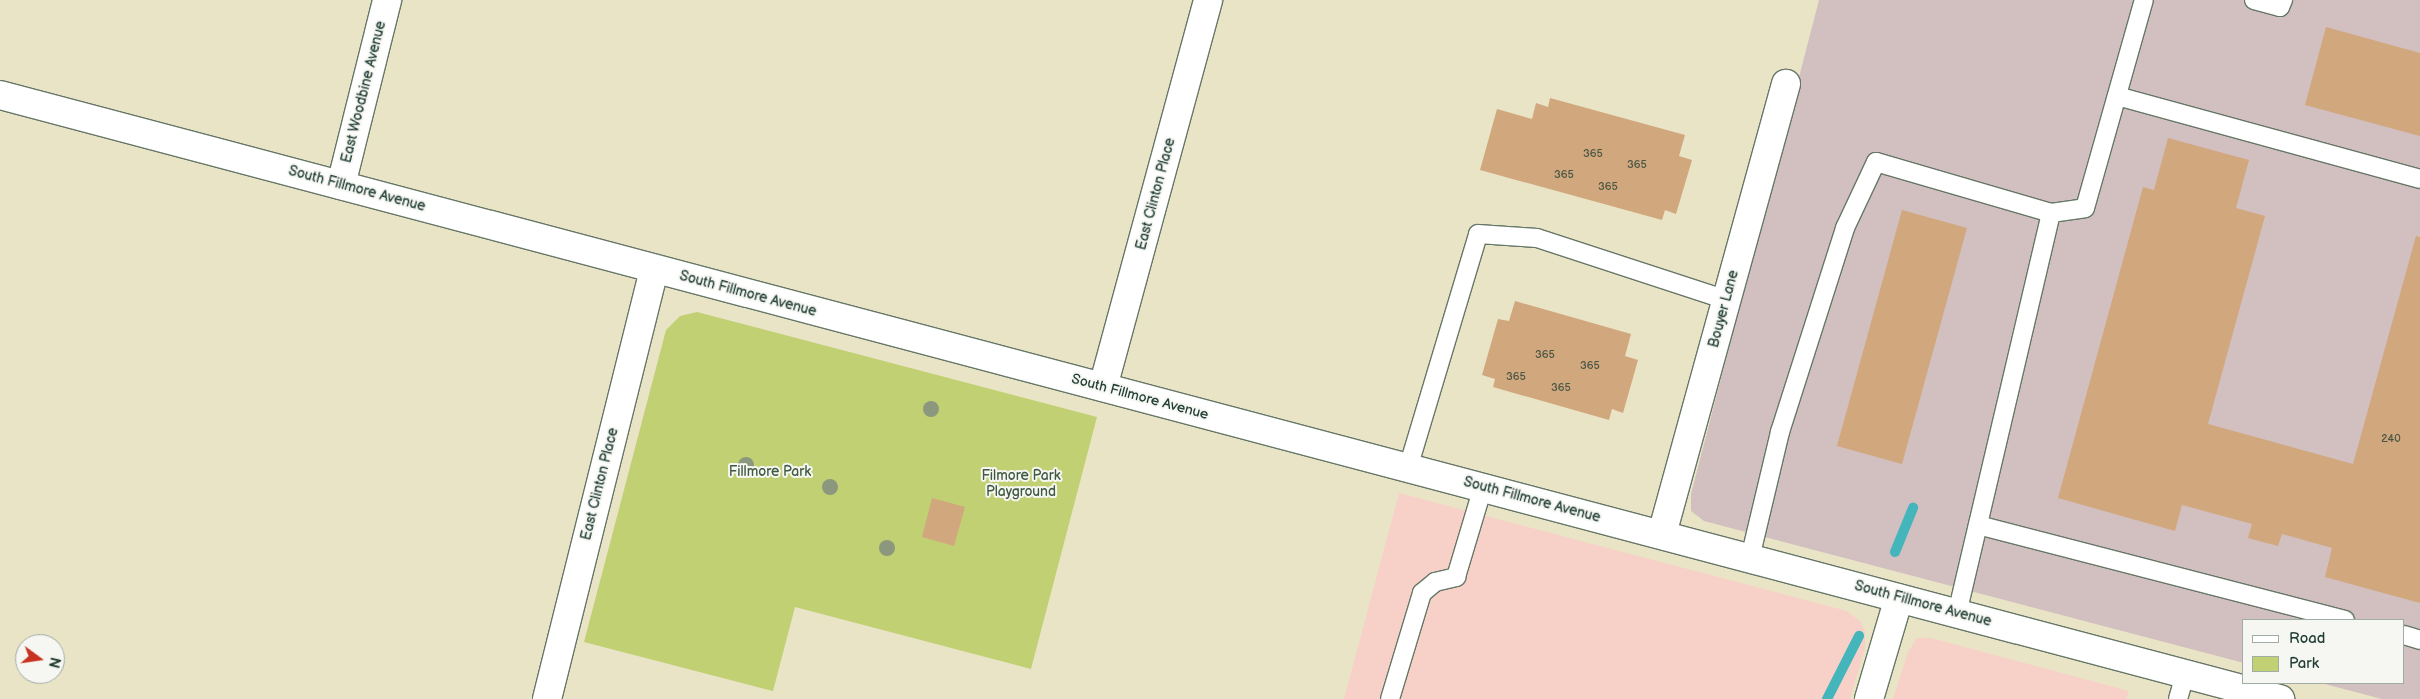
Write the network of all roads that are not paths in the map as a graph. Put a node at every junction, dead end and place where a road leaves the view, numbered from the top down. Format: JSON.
{"nodes":[{"id":1,"x":387,"y":0,"type":"edge"},
{"id":2,"x":1208,"y":0,"type":"edge"},
{"id":3,"x":2144,"y":0,"type":"edge"},
{"id":4,"x":2254,"y":0,"type":"edge"},
{"id":5,"x":2283,"y":0,"type":"edge"},
{"id":6,"x":1786,"y":84,"type":"dead end"},
{"id":7,"x":0,"y":95,"type":"edge"},
{"id":8,"x":2117,"y":96,"type":"junction"},
{"id":9,"x":2420,"y":179,"type":"edge"},
{"id":10,"x":341,"y":185,"type":"junction"},
{"id":11,"x":2051,"y":213,"type":"junction"},
{"id":12,"x":654,"y":269,"type":"junction"},
{"id":13,"x":1727,"y":300,"type":"junction"},
{"id":14,"x":1103,"y":387,"type":"junction"},
{"id":15,"x":1408,"y":468,"type":"junction"},
{"id":16,"x":1483,"y":487,"type":"junction"},
{"id":17,"x":1978,"y":525,"type":"junction"},
{"id":18,"x":1662,"y":534,"type":"junction"},
{"id":19,"x":1750,"y":558,"type":"junction"},
{"id":20,"x":1899,"y":598,"type":"junction"},
{"id":21,"x":1957,"y":614,"type":"junction"},
{"id":22,"x":2341,"y":619,"type":"edge"},
{"id":23,"x":2405,"y":635,"type":"edge"},
{"id":24,"x":2420,"y":640,"type":"edge"},
{"id":25,"x":2182,"y":686,"type":"edge"},
{"id":26,"x":547,"y":699,"type":"edge"},
{"id":27,"x":1390,"y":699,"type":"edge"},
{"id":28,"x":1869,"y":699,"type":"edge"},
{"id":29,"x":2280,"y":699,"type":"edge"}],
"edges":[{"from":1,"to":10,"type":"street","name":"East Woodbine Avenue"},
{"from":2,"to":14,"type":"street","name":"East Clinton Place"},
{"from":3,"to":8,"type":"lane"},
{"from":4,"to":5,"type":"lane"},
{"from":6,"to":13,"type":"street","name":"Bouyer Lane"},
{"from":7,"to":10,"type":"street","name":"South Fillmore Avenue"},
{"from":8,"to":9,"type":"lane"},
{"from":8,"to":11,"type":"lane"},
{"from":10,"to":12,"type":"street","name":"South Fillmore Avenue"},
{"from":11,"to":17,"type":"lane"},
{"from":11,"to":19,"type":"lane"},
{"from":12,"to":14,"type":"street","name":"South Fillmore Avenue"},
{"from":12,"to":26,"type":"street","name":"East Clinton Place"},
{"from":13,"to":15,"type":"lane"},
{"from":13,"to":18,"type":"street","name":"Bouyer Lane"},
{"from":14,"to":15,"type":"street","name":"South Fillmore Avenue"},
{"from":15,"to":16,"type":"street","name":"South Fillmore Avenue"},
{"from":16,"to":18,"type":"street","name":"South Fillmore Avenue"},
{"from":16,"to":27,"type":"lane"},
{"from":17,"to":21,"type":"lane"},
{"from":17,"to":22,"type":"lane"},
{"from":18,"to":19,"type":"street","name":"South Fillmore Avenue"},
{"from":19,"to":20,"type":"street","name":"South Fillmore Avenue"},
{"from":20,"to":21,"type":"street","name":"South Fillmore Avenue"},
{"from":20,"to":28,"type":"street"},
{"from":21,"to":25,"type":"street","name":"South Fillmore Avenue"},
{"from":23,"to":24,"type":"lane"},
{"from":25,"to":29,"type":"street","name":"South Fillmore Avenue"}]}
